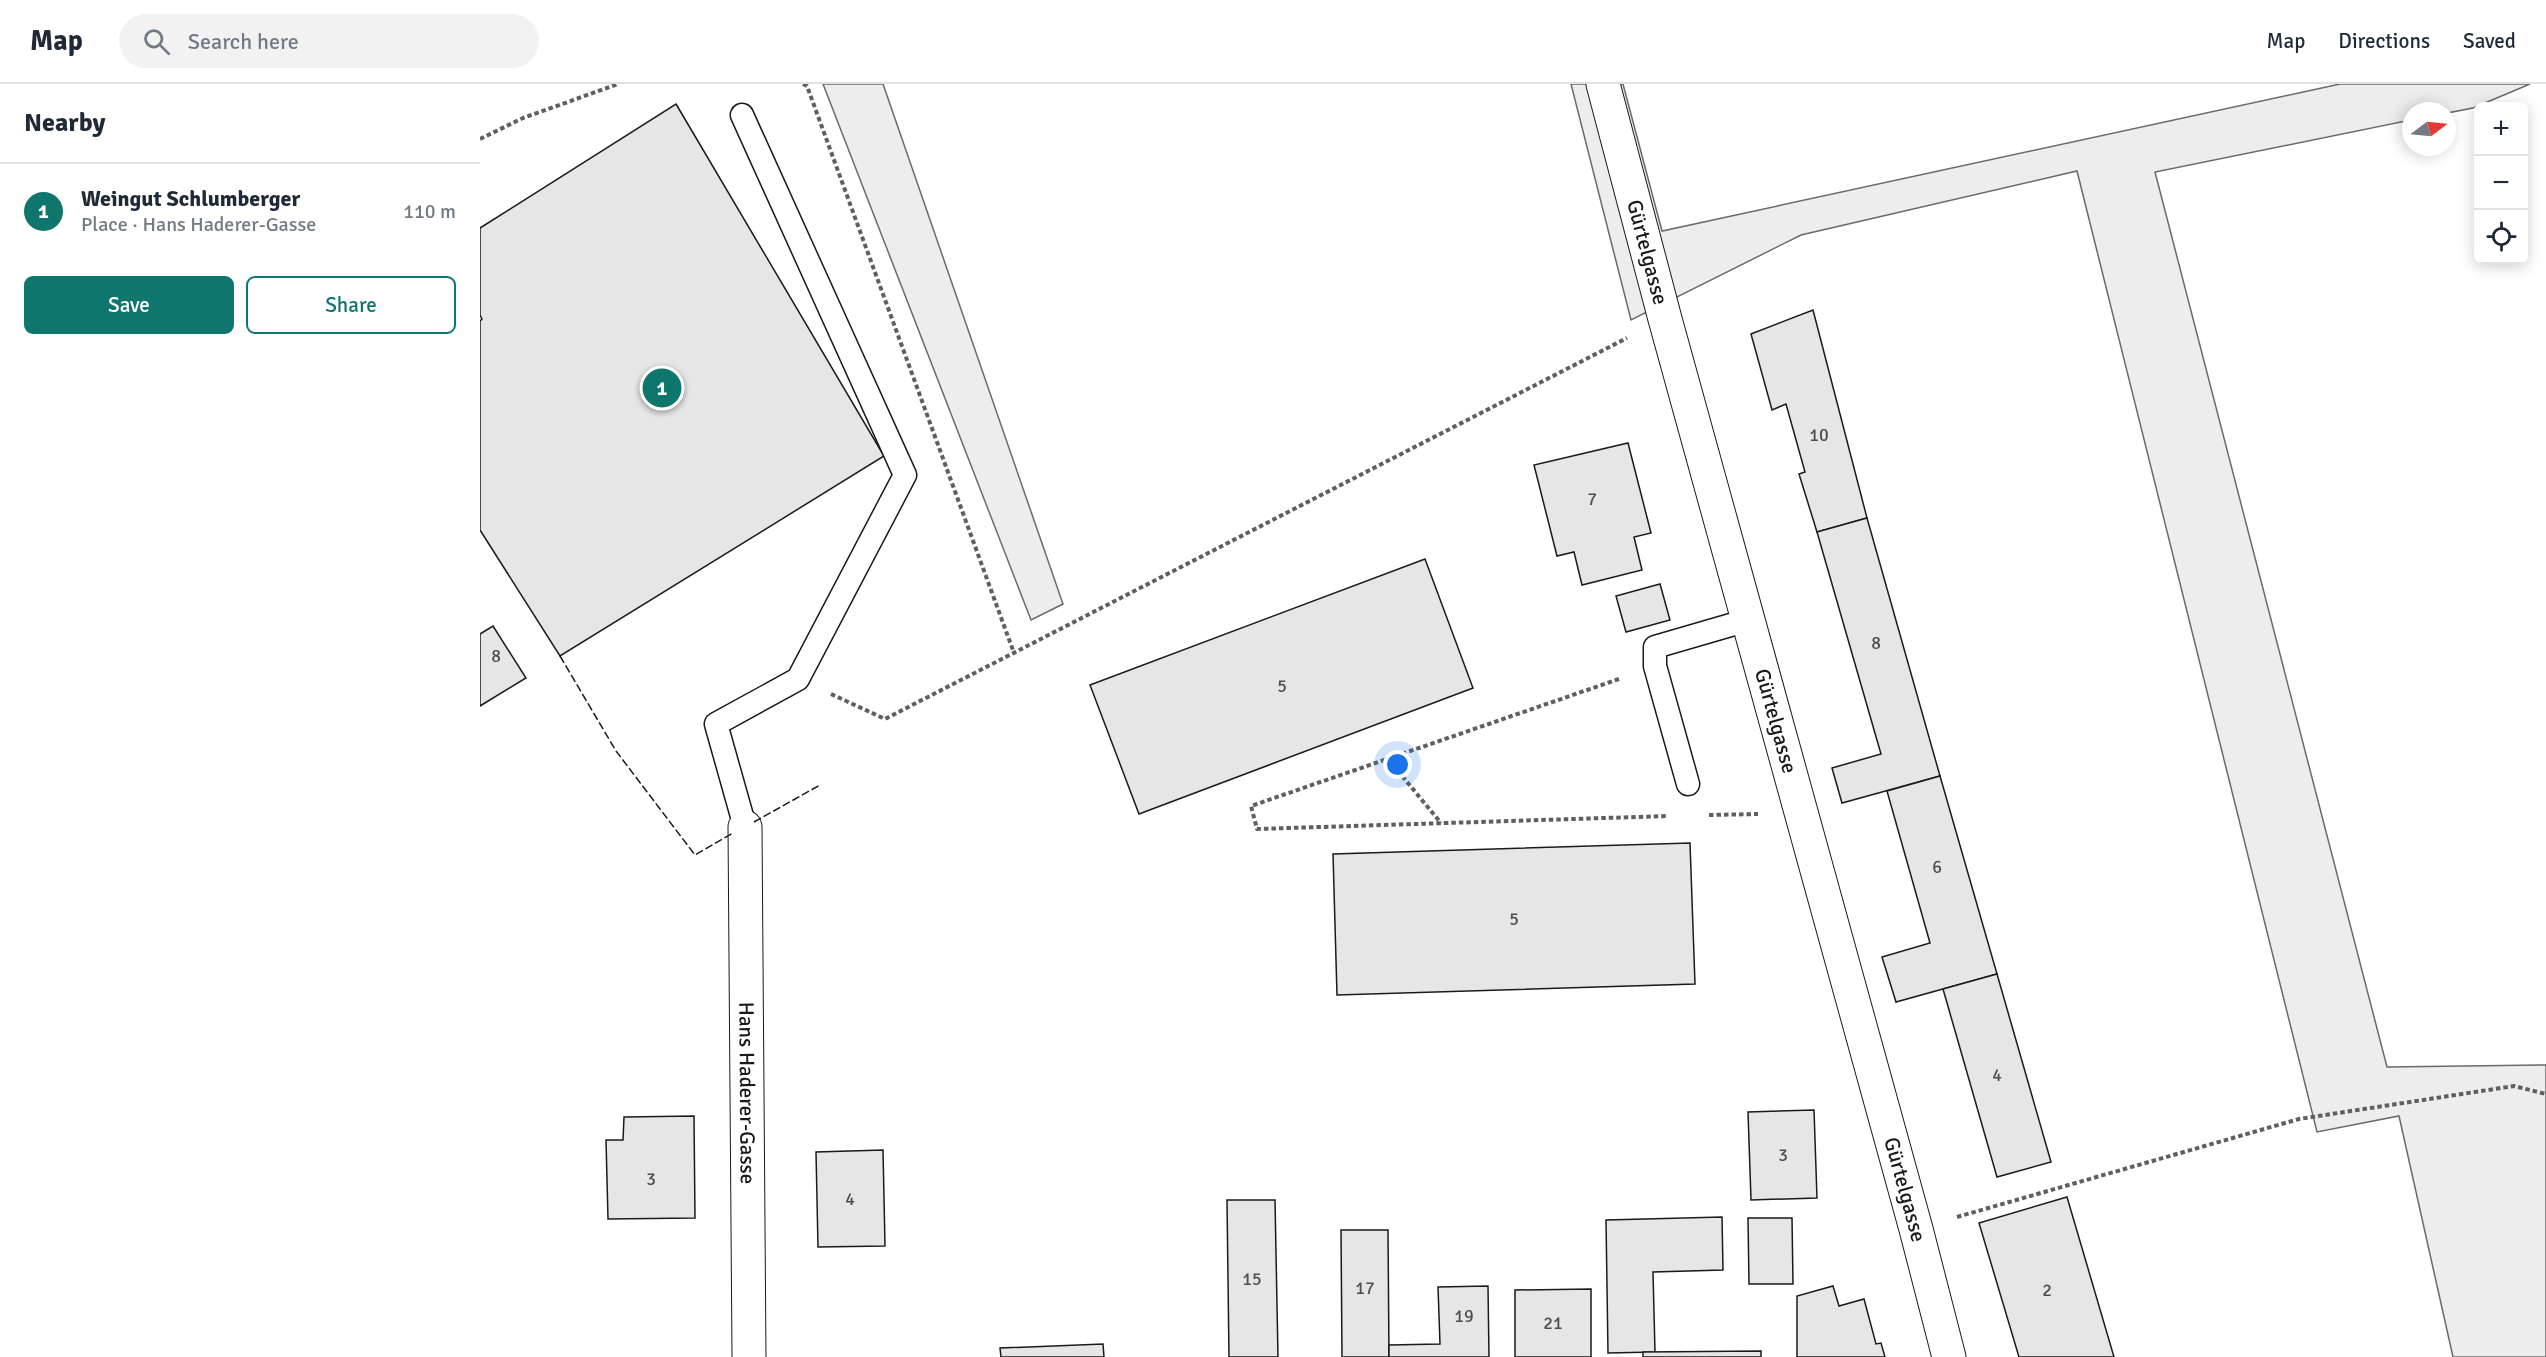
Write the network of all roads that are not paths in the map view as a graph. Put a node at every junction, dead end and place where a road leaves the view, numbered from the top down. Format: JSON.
{"nodes":[{"id":1,"x":1603,"y":84,"type":"edge"},
{"id":2,"x":742,"y":115,"type":"dead end"},
{"id":3,"x":1748,"y":620,"type":"junction"},
{"id":4,"x":1688,"y":784,"type":"dead end"},
{"id":5,"x":745,"y":827,"type":"joint"},
{"id":6,"x":749,"y":1357,"type":"edge"},
{"id":7,"x":1949,"y":1357,"type":"edge"}],
"edges":[{"from":1,"to":3,"type":"street","name":"Gürtelgasse"},
{"from":2,"to":5,"type":"lane"},
{"from":3,"to":4,"type":"lane"},
{"from":3,"to":7,"type":"street","name":"Gürtelgasse"},
{"from":5,"to":6,"type":"street","name":"Hans Haderer-Gasse"}]}
